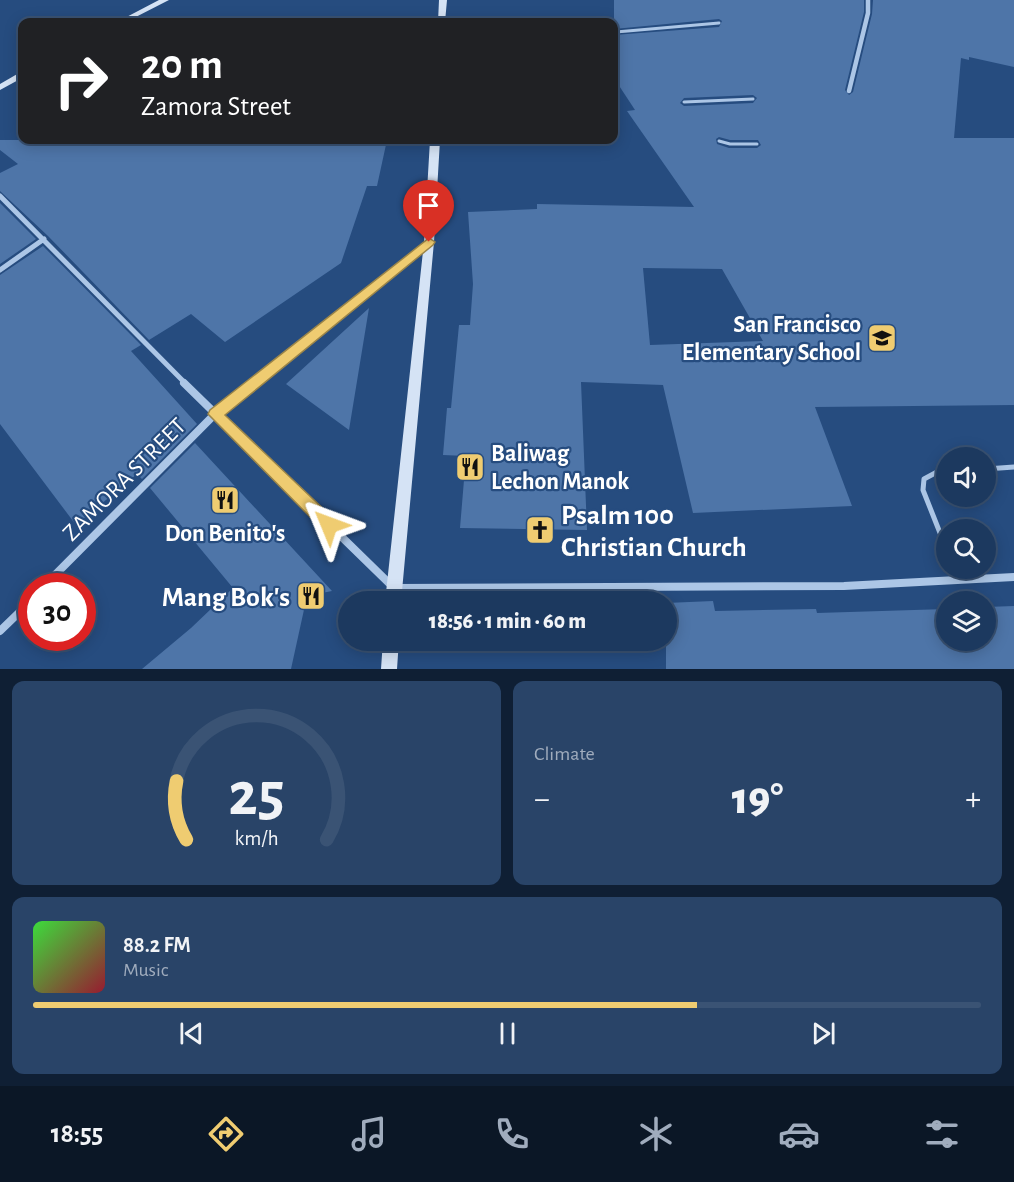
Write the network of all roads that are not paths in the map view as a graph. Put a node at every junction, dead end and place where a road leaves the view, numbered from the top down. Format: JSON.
{"nodes":[{"id":1,"x":165,"y":0,"type":"edge"},
{"id":2,"x":443,"y":0,"type":"edge"},
{"id":3,"x":868,"y":0,"type":"edge"},
{"id":4,"x":129,"y":18,"type":"edge"},
{"id":5,"x":442,"y":18,"type":"edge"},
{"id":6,"x":719,"y":23,"type":"dead end"},
{"id":7,"x":618,"y":32,"type":"edge"},
{"id":8,"x":18,"y":77,"type":"edge"},
{"id":9,"x":0,"y":87,"type":"edge"},
{"id":10,"x":849,"y":91,"type":"dead end"},
{"id":11,"x":753,"y":99,"type":"dead end"},
{"id":12,"x":684,"y":102,"type":"dead end"},
{"id":13,"x":719,"y":141,"type":"dead end"},
{"id":14,"x":435,"y":144,"type":"edge"},
{"id":15,"x":757,"y":144,"type":"dead end"},
{"id":16,"x":0,"y":196,"type":"edge"},
{"id":17,"x":44,"y":239,"type":"junction"},
{"id":18,"x":429,"y":242,"type":"junction"},
{"id":19,"x":0,"y":270,"type":"edge"},
{"id":20,"x":215,"y":414,"type":"junction"},
{"id":21,"x":1014,"y":467,"type":"edge"},
{"id":22,"x":996,"y":468,"type":"edge"},
{"id":23,"x":936,"y":473,"type":"edge"},
{"id":24,"x":936,"y":523,"type":"edge"},
{"id":25,"x":58,"y":573,"type":"edge"},
{"id":26,"x":1014,"y":577,"type":"edge"},
{"id":27,"x":960,"y":580,"type":"joint"},
{"id":28,"x":390,"y":591,"type":"edge"},
{"id":29,"x":394,"y":591,"type":"edge"},
{"id":30,"x":594,"y":591,"type":"edge"},
{"id":31,"x":18,"y":614,"type":"edge"},
{"id":32,"x":0,"y":631,"type":"edge"},
{"id":33,"x":390,"y":651,"type":"edge"},
{"id":34,"x":389,"y":669,"type":"edge"}],
"edges":[{"from":1,"to":4,"type":"main road"},
{"from":2,"to":5,"type":"main road"},
{"from":3,"to":10,"type":"street"},
{"from":6,"to":7,"type":"lane"},
{"from":8,"to":9,"type":"main road"},
{"from":11,"to":12,"type":"lane"},
{"from":13,"to":15,"type":"lane"},
{"from":14,"to":18,"type":"main road"},
{"from":16,"to":17,"type":"street"},
{"from":17,"to":19,"type":"street"},
{"from":17,"to":20,"type":"street"},
{"from":18,"to":20,"type":"street","name":"ZAMORA STREET"},
{"from":18,"to":29,"type":"main road"},
{"from":20,"to":25,"type":"street","name":"ZAMORA STREET"},
{"from":20,"to":28,"type":"street"},
{"from":21,"to":22,"type":"lane"},
{"from":23,"to":24,"type":"lane"},
{"from":26,"to":27,"type":"street"},
{"from":27,"to":30,"type":"street"},
{"from":31,"to":32,"type":"street"},
{"from":33,"to":34,"type":"main road"}]}
